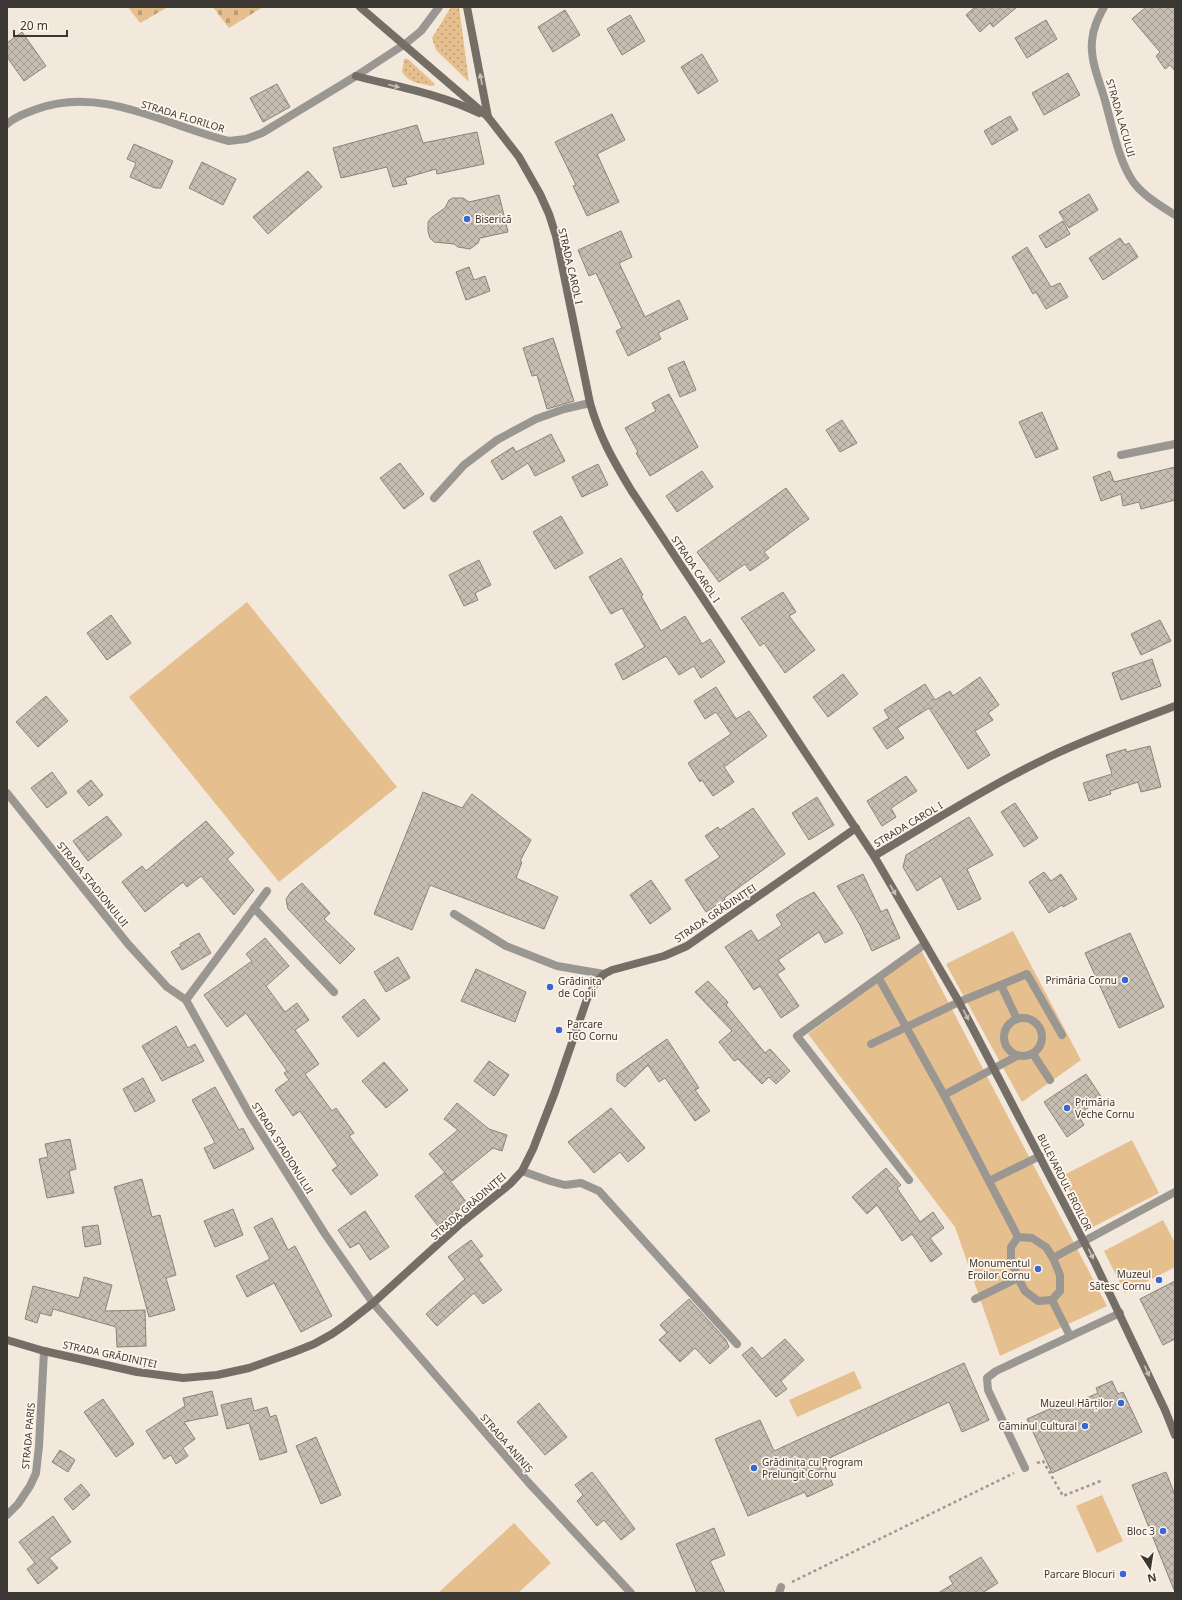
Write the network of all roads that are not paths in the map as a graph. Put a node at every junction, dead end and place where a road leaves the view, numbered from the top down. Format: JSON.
{"nodes":[{"id":1,"x":360,"y":7,"type":"edge"},
{"id":2,"x":439,"y":7,"type":"edge"},
{"id":3,"x":467,"y":7,"type":"edge"},
{"id":4,"x":1104,"y":7,"type":"edge"},
{"id":5,"x":405,"y":44,"type":"junction"},
{"id":6,"x":356,"y":76,"type":"junction"},
{"id":7,"x":488,"y":117,"type":"junction"},
{"id":8,"x":7,"y":124,"type":"edge"},
{"id":9,"x":1175,"y":215,"type":"edge"},
{"id":10,"x":590,"y":403,"type":"junction"},
{"id":11,"x":1175,"y":444,"type":"edge"},
{"id":12,"x":1121,"y":455,"type":"dead end"},
{"id":13,"x":434,"y":498,"type":"dead end"},
{"id":14,"x":1175,"y":706,"type":"edge"},
{"id":15,"x":7,"y":793,"type":"edge"},
{"id":16,"x":856,"y":828,"type":"junction"},
{"id":17,"x":874,"y":856,"type":"junction"},
{"id":18,"x":267,"y":891,"type":"dead end"},
{"id":19,"x":254,"y":908,"type":"junction"},
{"id":20,"x":454,"y":914,"type":"dead end"},
{"id":21,"x":925,"y":944,"type":"junction"},
{"id":22,"x":604,"y":974,"type":"junction"},
{"id":23,"x":881,"y":982,"type":"dead end"},
{"id":24,"x":1001,"y":985,"type":"junction"},
{"id":25,"x":334,"y":992,"type":"dead end"},
{"id":26,"x":186,"y":1000,"type":"junction"},
{"id":27,"x":959,"y":1002,"type":"junction"},
{"id":28,"x":1016,"y":1019,"type":"junction"},
{"id":29,"x":905,"y":1027,"type":"junction"},
{"id":30,"x":1062,"y":1036,"type":"dead end"},
{"id":31,"x":871,"y":1044,"type":"dead end"},
{"id":32,"x":1033,"y":1054,"type":"junction"},
{"id":33,"x":1017,"y":1056,"type":"junction"},
{"id":34,"x":994,"y":1068,"type":"junction"},
{"id":35,"x":1050,"y":1080,"type":"dead end"},
{"id":36,"x":944,"y":1095,"type":"junction"},
{"id":37,"x":1040,"y":1156,"type":"junction"},
{"id":38,"x":522,"y":1171,"type":"junction"},
{"id":39,"x":909,"y":1180,"type":"dead end"},
{"id":40,"x":989,"y":1181,"type":"junction"},
{"id":41,"x":1175,"y":1192,"type":"edge"},
{"id":42,"x":1018,"y":1237,"type":"junction"},
{"id":43,"x":1084,"y":1241,"type":"junction"},
{"id":44,"x":1053,"y":1258,"type":"junction"},
{"id":45,"x":1018,"y":1278,"type":"junction"},
{"id":46,"x":975,"y":1299,"type":"dead end"},
{"id":47,"x":1052,"y":1300,"type":"junction"},
{"id":48,"x":373,"y":1302,"type":"junction"},
{"id":49,"x":1120,"y":1313,"type":"junction"},
{"id":50,"x":1070,"y":1336,"type":"junction"},
{"id":51,"x":7,"y":1340,"type":"edge"},
{"id":52,"x":737,"y":1344,"type":"dead end"},
{"id":53,"x":44,"y":1351,"type":"junction"},
{"id":54,"x":1175,"y":1435,"type":"edge"},
{"id":55,"x":1025,"y":1468,"type":"road end"},
{"id":56,"x":7,"y":1515,"type":"edge"},
{"id":57,"x":630,"y":1593,"type":"edge"}],
"edges":[{"from":1,"to":5,"type":"main road","name":"STRADA CAROL I"},
{"from":2,"to":5,"type":"street","name":"STRADA FLORILOR"},
{"from":7,"to":3,"type":"main road","one_way":true},
{"from":4,"to":9,"type":"street","name":"STRADA LACULUI"},
{"from":5,"to":6,"type":"street","name":"STRADA FLORILOR"},
{"from":5,"to":7,"type":"main road","name":"STRADA CAROL I"},
{"from":6,"to":7,"type":"main road","one_way":true},
{"from":6,"to":8,"type":"street","name":"STRADA FLORILOR"},
{"from":7,"to":10,"type":"main road","name":"STRADA CAROL I"},
{"from":10,"to":13,"type":"street"},
{"from":10,"to":16,"type":"main road","name":"STRADA CAROL I"},
{"from":11,"to":12,"type":"street"},
{"from":14,"to":17,"type":"main road","name":"STRADA CAROL I"},
{"from":15,"to":26,"type":"street","name":"STRADA STADIONULUI"},
{"from":16,"to":17,"type":"main road","name":"STRADA CAROL I"},
{"from":16,"to":22,"type":"main road","name":"STRADA GRĂDINIȚEI"},
{"from":17,"to":21,"type":"main road","name":"BULEVARDUL EROILOR","one_way":true},
{"from":18,"to":19,"type":"street"},
{"from":19,"to":25,"type":"street"},
{"from":19,"to":26,"type":"street"},
{"from":20,"to":22,"type":"street"},
{"from":21,"to":27,"type":"main road","name":"BULEVARDUL EROILOR"},
{"from":21,"to":39,"type":"street"},
{"from":22,"to":38,"type":"main road","name":"STRADA GRĂDINIȚEI"},
{"from":23,"to":29,"type":"street"},
{"from":24,"to":27,"type":"street"},
{"from":24,"to":28,"type":"street"},
{"from":24,"to":30,"type":"street"},
{"from":26,"to":48,"type":"street","name":"STRADA STADIONULUI"},
{"from":27,"to":29,"type":"street"},
{"from":27,"to":34,"type":"main road","name":"BULEVARDUL EROILOR","one_way":true},
{"from":28,"to":32,"type":"street"},
{"from":28,"to":33,"type":"street"},
{"from":29,"to":31,"type":"street"},
{"from":29,"to":36,"type":"street"},
{"from":32,"to":33,"type":"street"},
{"from":32,"to":35,"type":"street"},
{"from":33,"to":34,"type":"street"},
{"from":34,"to":36,"type":"street"},
{"from":34,"to":37,"type":"main road","name":"BULEVARDUL EROILOR"},
{"from":36,"to":40,"type":"street"},
{"from":37,"to":40,"type":"street"},
{"from":37,"to":43,"type":"main road","name":"BULEVARDUL EROILOR"},
{"from":38,"to":48,"type":"main road","name":"STRADA GRĂDINIȚEI"},
{"from":38,"to":52,"type":"street"},
{"from":40,"to":42,"type":"street"},
{"from":41,"to":43,"type":"street"},
{"from":42,"to":44,"type":"street"},
{"from":42,"to":45,"type":"street"},
{"from":43,"to":44,"type":"street"},
{"from":43,"to":49,"type":"main road","name":"BULEVARDUL EROILOR","one_way":true},
{"from":44,"to":47,"type":"street"},
{"from":45,"to":46,"type":"street"},
{"from":45,"to":47,"type":"street"},
{"from":47,"to":50,"type":"street"},
{"from":48,"to":53,"type":"main road","name":"STRADA GRĂDINIȚEI"},
{"from":48,"to":57,"type":"street","name":"STRADA ANINIȘ"},
{"from":49,"to":50,"type":"street"},
{"from":49,"to":54,"type":"main road","name":"BULEVARDUL EROILOR","one_way":true},
{"from":50,"to":55,"type":"street"},
{"from":51,"to":53,"type":"main road","name":"STRADA GRĂDINIȚEI"},
{"from":53,"to":56,"type":"street","name":"STRADA PARIS"}]}
